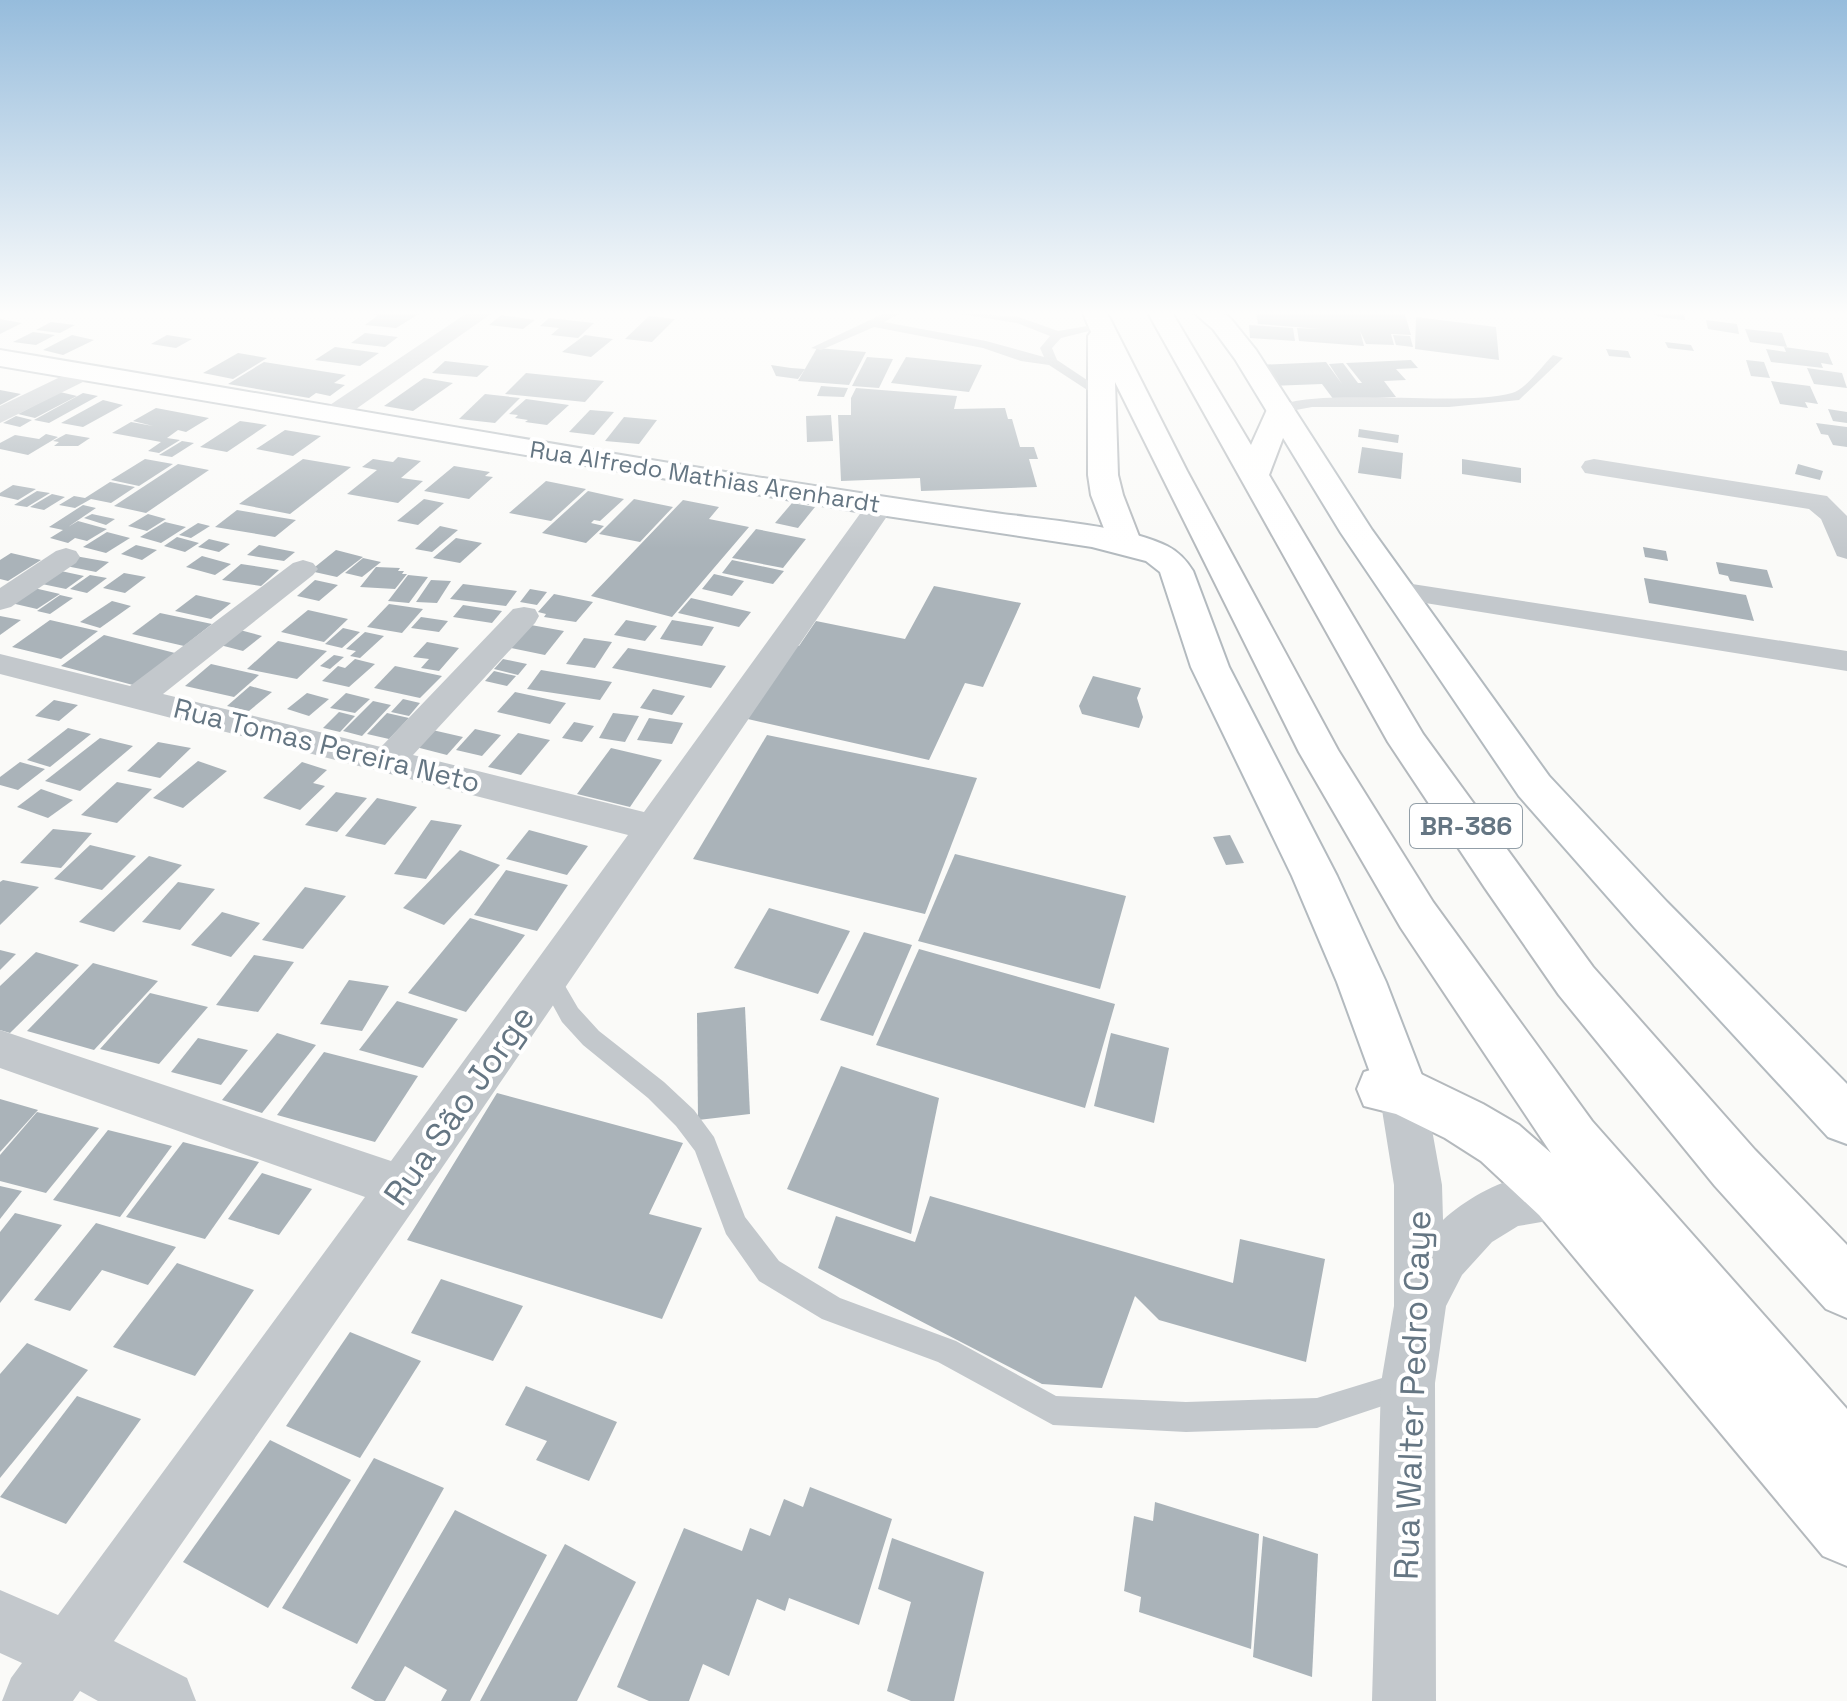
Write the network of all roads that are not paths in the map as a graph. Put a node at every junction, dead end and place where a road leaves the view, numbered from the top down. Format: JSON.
{"nodes":[{"id":1,"x":49,"y":390,"type":"edge"},
{"id":2,"x":183,"y":390,"type":"edge"},
{"id":3,"x":368,"y":390,"type":"edge"},
{"id":4,"x":1096,"y":390,"type":"edge"},
{"id":5,"x":1102,"y":390,"type":"edge"},
{"id":6,"x":1133,"y":390,"type":"edge"},
{"id":7,"x":1204,"y":390,"type":"edge"},
{"id":8,"x":1268,"y":390,"type":"edge"},
{"id":9,"x":1525,"y":390,"type":"edge"},
{"id":10,"x":1102,"y":394,"type":"junction"},
{"id":11,"x":1280,"y":409,"type":"junction"},
{"id":12,"x":0,"y":416,"type":"edge"},
{"id":13,"x":330,"y":416,"type":"junction"},
{"id":14,"x":1594,"y":467,"type":"dead end"},
{"id":15,"x":1253,"y":478,"type":"junction"},
{"id":16,"x":1107,"y":495,"type":"junction"},
{"id":17,"x":880,"y":506,"type":"junction"},
{"id":18,"x":1049,"y":530,"type":"junction"},
{"id":19,"x":1126,"y":544,"type":"junction"},
{"id":20,"x":1847,"y":550,"type":"edge"},
{"id":21,"x":66,"y":557,"type":"dead end"},
{"id":22,"x":303,"y":569,"type":"dead end"},
{"id":23,"x":1399,"y":591,"type":"junction"},
{"id":24,"x":0,"y":601,"type":"edge"},
{"id":25,"x":524,"y":616,"type":"dead end"},
{"id":26,"x":1847,"y":661,"type":"edge"},
{"id":27,"x":0,"y":664,"type":"edge"},
{"id":28,"x":136,"y":698,"type":"junction"},
{"id":29,"x":389,"y":760,"type":"junction"},
{"id":30,"x":654,"y":828,"type":"junction"},
{"id":31,"x":549,"y":978,"type":"junction"},
{"id":32,"x":0,"y":1049,"type":"edge"},
{"id":33,"x":1393,"y":1090,"type":"junction"},
{"id":34,"x":1847,"y":1120,"type":"edge"},
{"id":35,"x":401,"y":1187,"type":"junction"},
{"id":36,"x":1559,"y":1196,"type":"junction"},
{"id":37,"x":1847,"y":1288,"type":"edge"},
{"id":38,"x":1420,"y":1306,"type":"junction"},
{"id":39,"x":1408,"y":1383,"type":"junction"},
{"id":40,"x":1847,"y":1459,"type":"edge"},
{"id":41,"x":1847,"y":1532,"type":"edge"},
{"id":42,"x":0,"y":1621,"type":"edge"},
{"id":43,"x":70,"y":1652,"type":"junction"},
{"id":44,"x":34,"y":1701,"type":"edge"},
{"id":45,"x":164,"y":1701,"type":"edge"},
{"id":46,"x":1404,"y":1701,"type":"edge"}],
"edges":[{"from":1,"to":12,"type":"street"},
{"from":2,"to":13,"type":"main road","name":"Rua Alfredo Mathias Arenhardt"},
{"from":3,"to":13,"type":"street"},
{"from":4,"to":10,"type":"lane"},
{"from":5,"to":10,"type":"main road"},
{"from":6,"to":40,"type":"main road","number":"BR-386"},
{"from":7,"to":15,"type":"main road","number":"BR-386"},
{"from":8,"to":11,"type":"main road"},
{"from":9,"to":11,"type":"lane"},
{"from":10,"to":16,"type":"main road"},
{"from":11,"to":15,"type":"main road"},
{"from":11,"to":23,"type":"main road"},
{"from":13,"to":17,"type":"main road","name":"Rua Alfredo Mathias Arenhardt"},
{"from":14,"to":20,"type":"street"},
{"from":15,"to":37,"type":"main road","number":"BR-386"},
{"from":16,"to":18,"type":"main road"},
{"from":16,"to":19,"type":"main road"},
{"from":17,"to":18,"type":"main road","name":"Rua Alfredo Mathias Arenhardt"},
{"from":17,"to":30,"type":"street","name":"Rua São Jorge"},
{"from":18,"to":19,"type":"main road","name":"Rua Alfredo Mathias Arenhardt"},
{"from":19,"to":33,"type":"main road"},
{"from":21,"to":24,"type":"street"},
{"from":22,"to":28,"type":"street"},
{"from":23,"to":26,"type":"street"},
{"from":23,"to":34,"type":"main road"},
{"from":25,"to":29,"type":"street"},
{"from":27,"to":28,"type":"street","name":"Rua Tomas Pereira Neto"},
{"from":28,"to":29,"type":"street","name":"Rua Tomas Pereira Neto"},
{"from":29,"to":30,"type":"street","name":"Rua Tomas Pereira Neto"},
{"from":30,"to":31,"type":"street","name":"Rua São Jorge"},
{"from":31,"to":35,"type":"street","name":"Rua São Jorge"},
{"from":31,"to":39,"type":"lane"},
{"from":32,"to":35,"type":"street"},
{"from":33,"to":36,"type":"main road"},
{"from":33,"to":38,"type":"street","name":"Rua Walter Pedro Caye"},
{"from":33,"to":39,"type":"street"},
{"from":35,"to":43,"type":"street","name":"Rua São Jorge"},
{"from":36,"to":38,"type":"street"},
{"from":36,"to":41,"type":"main road"},
{"from":38,"to":39,"type":"street","name":"Rua Walter Pedro Caye"},
{"from":39,"to":46,"type":"street","name":"Rua Walter Pedro Caye"},
{"from":42,"to":43,"type":"street"},
{"from":43,"to":44,"type":"street","name":"Rua São Jorge"},
{"from":43,"to":45,"type":"street"}]}
